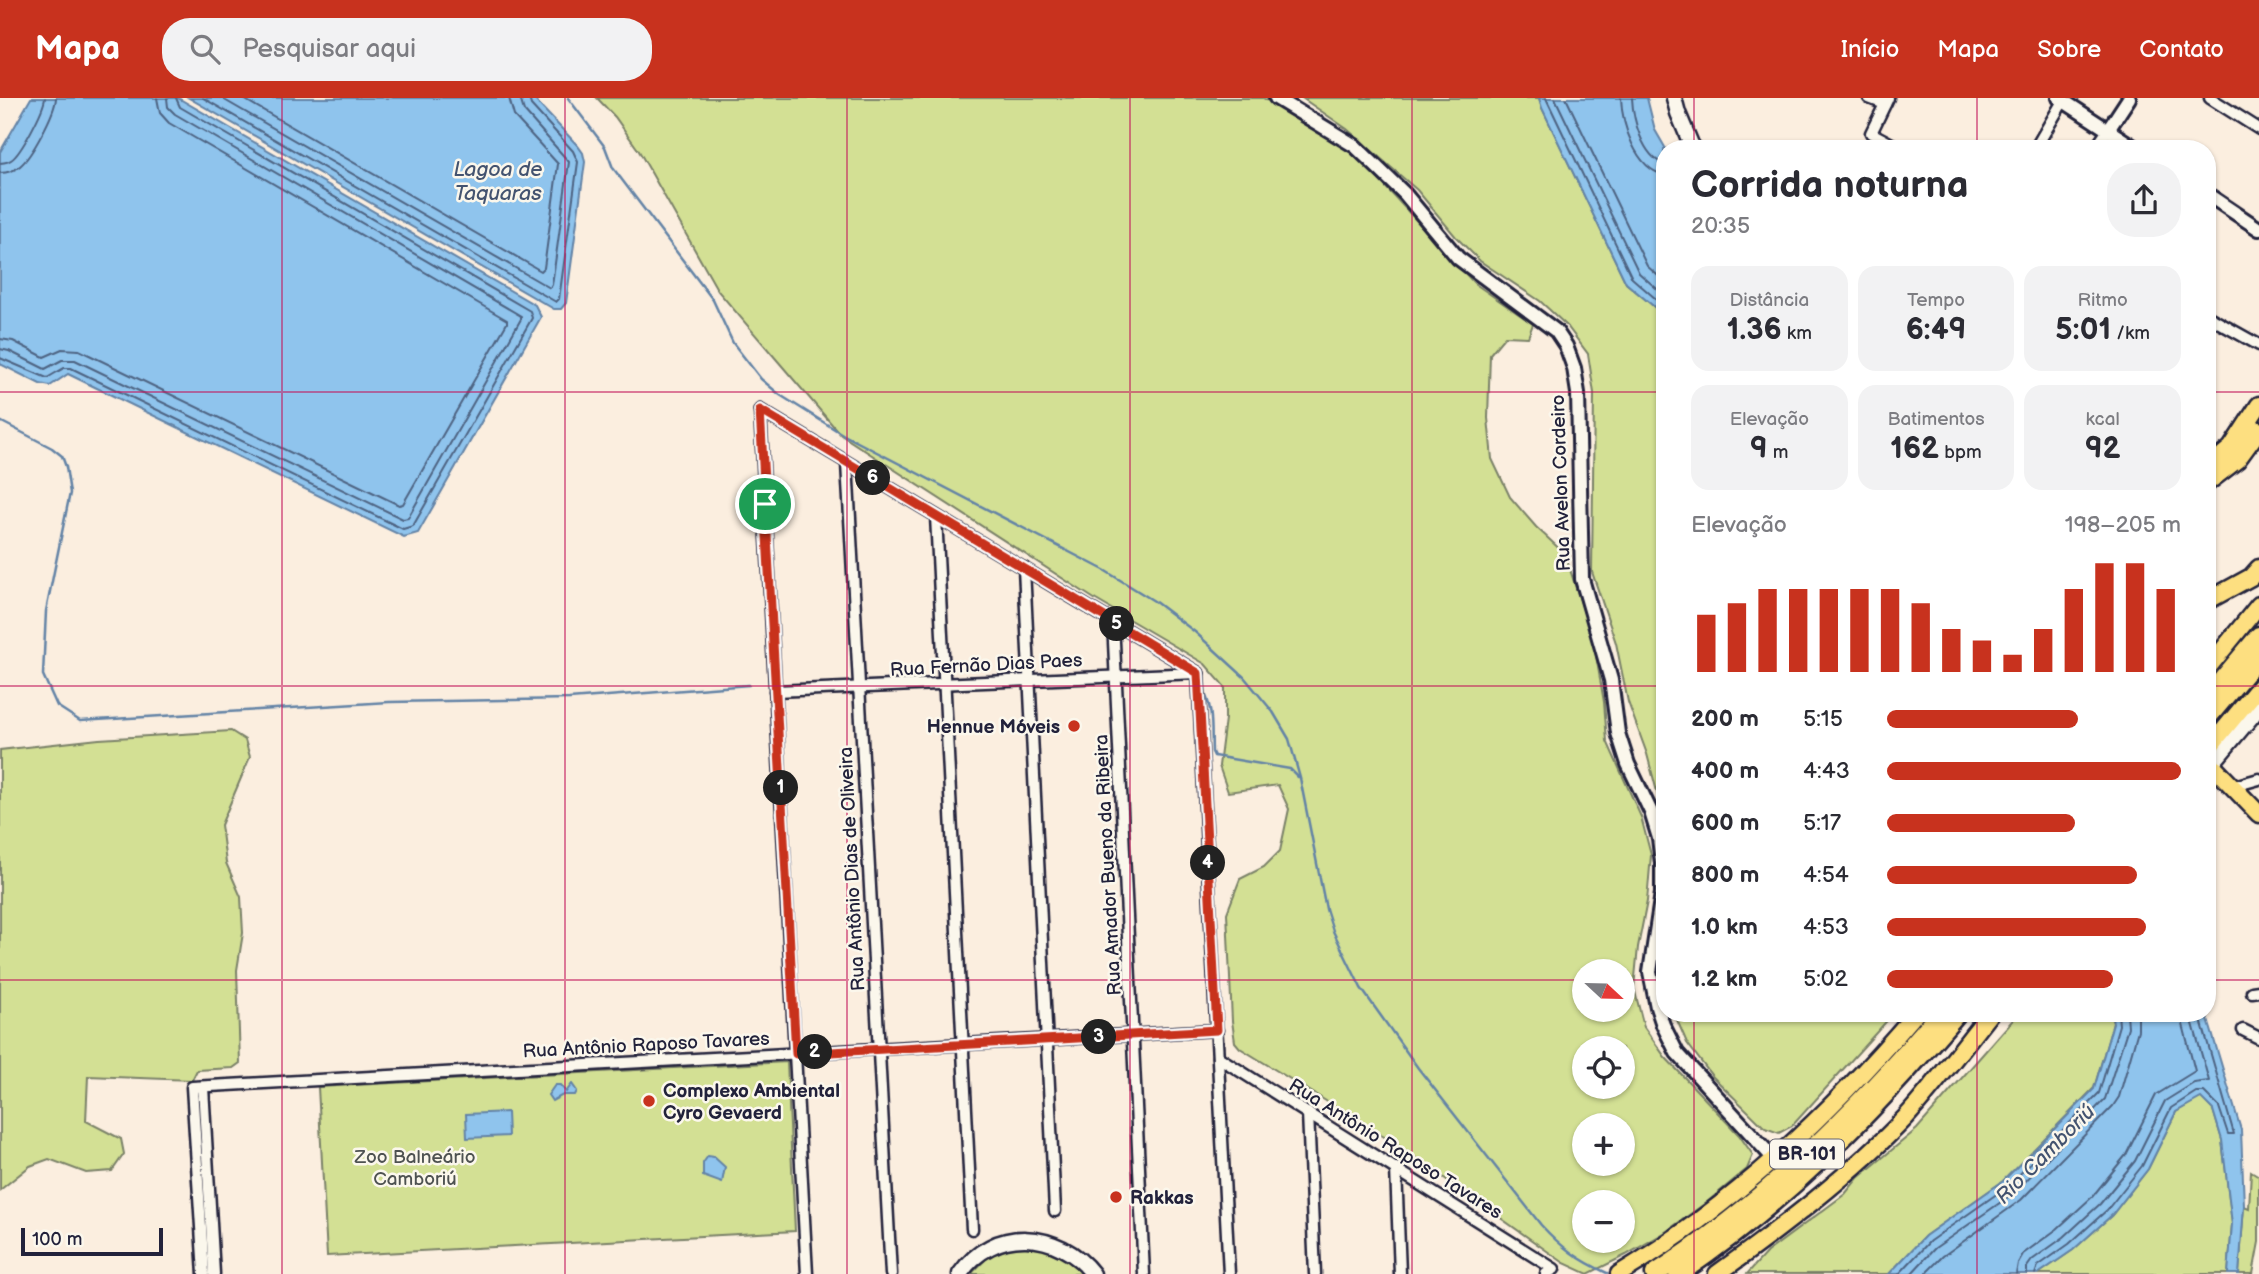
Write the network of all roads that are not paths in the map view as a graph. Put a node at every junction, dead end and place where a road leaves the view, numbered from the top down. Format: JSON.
{"nodes":[{"id":1,"x":1276,"y":98,"type":"edge"},
{"id":2,"x":1674,"y":98,"type":"edge"},
{"id":3,"x":1869,"y":98,"type":"edge"},
{"id":4,"x":2129,"y":98,"type":"edge"},
{"id":5,"x":2210,"y":98,"type":"edge"},
{"id":6,"x":2061,"y":99,"type":"edge"},
{"id":7,"x":1887,"y":101,"type":"edge"},
{"id":8,"x":2108,"y":130,"type":"junction"},
{"id":9,"x":2259,"y":130,"type":"edge"},
{"id":10,"x":1689,"y":140,"type":"edge"},
{"id":11,"x":1885,"y":140,"type":"edge"},
{"id":12,"x":2040,"y":140,"type":"edge"},
{"id":13,"x":2101,"y":140,"type":"edge"},
{"id":14,"x":2123,"y":140,"type":"edge"},
{"id":15,"x":2216,"y":200,"type":"edge"},
{"id":16,"x":2259,"y":229,"type":"edge"},
{"id":17,"x":2216,"y":321,"type":"edge"},
{"id":18,"x":2259,"y":345,"type":"edge"},
{"id":19,"x":2259,"y":405,"type":"edge"},
{"id":20,"x":2259,"y":430,"type":"edge"},
{"id":21,"x":2216,"y":460,"type":"edge"},
{"id":22,"x":847,"y":463,"type":"junction"},
{"id":23,"x":2216,"y":476,"type":"edge"},
{"id":24,"x":936,"y":516,"type":"junction"},
{"id":25,"x":1024,"y":568,"type":"junction"},
{"id":26,"x":2259,"y":568,"type":"edge"},
{"id":27,"x":2216,"y":596,"type":"edge"},
{"id":28,"x":2259,"y":605,"type":"edge"},
{"id":29,"x":1113,"y":621,"type":"junction"},
{"id":30,"x":2259,"y":636,"type":"edge"},
{"id":31,"x":2259,"y":656,"type":"edge"},
{"id":32,"x":2216,"y":658,"type":"edge"},
{"id":33,"x":1198,"y":673,"type":"junction"},
{"id":34,"x":1115,"y":676,"type":"junction"},
{"id":35,"x":1029,"y":680,"type":"junction"},
{"id":36,"x":945,"y":684,"type":"junction"},
{"id":37,"x":2216,"y":687,"type":"edge"},
{"id":38,"x":2259,"y":687,"type":"edge"},
{"id":39,"x":859,"y":688,"type":"junction"},
{"id":40,"x":775,"y":691,"type":"junction"},
{"id":41,"x":2216,"y":707,"type":"edge"},
{"id":42,"x":2259,"y":708,"type":"edge"},
{"id":43,"x":2216,"y":745,"type":"edge"},
{"id":44,"x":2216,"y":747,"type":"edge"},
{"id":45,"x":2216,"y":761,"type":"edge"},
{"id":46,"x":2259,"y":779,"type":"edge"},
{"id":47,"x":2234,"y":786,"type":"junction"},
{"id":48,"x":2258,"y":811,"type":"edge"},
{"id":49,"x":1656,"y":828,"type":"edge"},
{"id":50,"x":1656,"y":932,"type":"edge"},
{"id":51,"x":1656,"y":1002,"type":"edge"},
{"id":52,"x":1662,"y":1022,"type":"edge"},
{"id":53,"x":1908,"y":1022,"type":"edge"},
{"id":54,"x":1932,"y":1022,"type":"edge"},
{"id":55,"x":1949,"y":1022,"type":"edge"},
{"id":56,"x":1983,"y":1022,"type":"edge"},
{"id":57,"x":1217,"y":1030,"type":"junction"},
{"id":58,"x":2243,"y":1030,"type":"dead end"},
{"id":59,"x":1133,"y":1035,"type":"junction"},
{"id":60,"x":2259,"y":1038,"type":"edge"},
{"id":61,"x":1047,"y":1040,"type":"junction"},
{"id":62,"x":963,"y":1044,"type":"junction"},
{"id":63,"x":878,"y":1049,"type":"junction"},
{"id":64,"x":796,"y":1054,"type":"junction"},
{"id":65,"x":1218,"y":1057,"type":"junction"},
{"id":66,"x":198,"y":1087,"type":"junction"},
{"id":67,"x":1308,"y":1112,"type":"junction"},
{"id":68,"x":1774,"y":1159,"type":"junction"},
{"id":69,"x":1396,"y":1168,"type":"junction"},
{"id":70,"x":1055,"y":1211,"type":"dead end"},
{"id":71,"x":972,"y":1229,"type":"dead end"},
{"id":72,"x":1550,"y":1272,"type":"edge"},
{"id":73,"x":204,"y":1274,"type":"edge"},
{"id":74,"x":214,"y":1274,"type":"edge"},
{"id":75,"x":807,"y":1274,"type":"edge"},
{"id":76,"x":891,"y":1274,"type":"edge"},
{"id":77,"x":961,"y":1274,"type":"edge"},
{"id":78,"x":1093,"y":1274,"type":"edge"},
{"id":79,"x":1144,"y":1274,"type":"edge"},
{"id":80,"x":1229,"y":1274,"type":"edge"},
{"id":81,"x":1315,"y":1274,"type":"edge"},
{"id":82,"x":1400,"y":1274,"type":"edge"},
{"id":83,"x":1619,"y":1274,"type":"edge"},
{"id":84,"x":1655,"y":1274,"type":"edge"},
{"id":85,"x":1678,"y":1274,"type":"edge"},
{"id":86,"x":1717,"y":1274,"type":"edge"}],
"edges":[{"from":1,"to":49,"type":"street","name":"Rua Avelon Cordeiro"},
{"from":2,"to":10,"type":"main road"},
{"from":3,"to":7,"type":"street"},
{"from":4,"to":8,"type":"street"},
{"from":5,"to":9,"type":"street"},
{"from":6,"to":8,"type":"street"},
{"from":6,"to":12,"type":"street"},
{"from":7,"to":11,"type":"street"},
{"from":8,"to":13,"type":"street"},
{"from":8,"to":14,"type":"street"},
{"from":15,"to":16,"type":"street"},
{"from":17,"to":18,"type":"street"},
{"from":19,"to":21,"type":"main road"},
{"from":20,"to":23,"type":"main road"},
{"from":22,"to":24,"type":"street"},
{"from":22,"to":39,"type":"street","name":"Rua Antônio Dias de Oliveira"},
{"from":22,"to":40,"type":"street"},
{"from":24,"to":25,"type":"street"},
{"from":24,"to":36,"type":"street"},
{"from":25,"to":29,"type":"street"},
{"from":25,"to":35,"type":"street"},
{"from":26,"to":27,"type":"main road"},
{"from":28,"to":32,"type":"main road"},
{"from":29,"to":33,"type":"street"},
{"from":29,"to":34,"type":"street","name":"Rua Amador Bueno da Ribeira"},
{"from":30,"to":37,"type":"highway"},
{"from":31,"to":41,"type":"highway"},
{"from":33,"to":34,"type":"street","name":"Rua Fernão Dias Paes"},
{"from":33,"to":57,"type":"street"},
{"from":34,"to":35,"type":"street","name":"Rua Fernão Dias Paes"},
{"from":34,"to":59,"type":"street","name":"Rua Amador Bueno da Ribeira"},
{"from":35,"to":36,"type":"street","name":"Rua Fernão Dias Paes"},
{"from":35,"to":61,"type":"street"},
{"from":36,"to":39,"type":"street","name":"Rua Fernão Dias Paes"},
{"from":36,"to":62,"type":"street"},
{"from":38,"to":43,"type":"main road"},
{"from":39,"to":40,"type":"street","name":"Rua Fernão Dias Paes"},
{"from":39,"to":63,"type":"street","name":"Rua Antônio Dias de Oliveira"},
{"from":40,"to":64,"type":"street"},
{"from":42,"to":44,"type":"main road"},
{"from":45,"to":47,"type":"main road"},
{"from":46,"to":47,"type":"street"},
{"from":47,"to":48,"type":"main road"},
{"from":50,"to":51,"type":"street","name":"Rua Avelon Cordeiro"},
{"from":52,"to":68,"type":"street","name":"Rua Avelon Cordeiro"},
{"from":53,"to":68,"type":"main road"},
{"from":54,"to":84,"type":"highway","number":"BR-101"},
{"from":55,"to":85,"type":"highway","number":"BR-101"},
{"from":56,"to":86,"type":"main road"},
{"from":57,"to":59,"type":"street","name":"Rua Antônio Raposo Tavares"},
{"from":57,"to":65,"type":"street"},
{"from":58,"to":60,"type":"street"},
{"from":59,"to":61,"type":"street","name":"Rua Antônio Raposo Tavares"},
{"from":59,"to":79,"type":"street","name":"Rua Amador Bueno da Ribeira"},
{"from":61,"to":62,"type":"street","name":"Rua Antônio Raposo Tavares"},
{"from":61,"to":70,"type":"street"},
{"from":62,"to":63,"type":"street","name":"Rua Antônio Raposo Tavares"},
{"from":62,"to":71,"type":"street"},
{"from":63,"to":64,"type":"street","name":"Rua Antônio Raposo Tavares"},
{"from":63,"to":76,"type":"street","name":"Rua Antônio Dias de Oliveira"},
{"from":64,"to":66,"type":"street","name":"Rua Antônio Raposo Tavares"},
{"from":64,"to":75,"type":"street"},
{"from":65,"to":67,"type":"street","name":"Rua Antônio Raposo Tavares"},
{"from":65,"to":80,"type":"street"},
{"from":66,"to":73,"type":"street"},
{"from":66,"to":74,"type":"street"},
{"from":67,"to":69,"type":"street","name":"Rua Antônio Raposo Tavares"},
{"from":67,"to":81,"type":"street"},
{"from":68,"to":83,"type":"main road"},
{"from":69,"to":72,"type":"street","name":"Rua Antônio Raposo Tavares"},
{"from":69,"to":82,"type":"street"},
{"from":77,"to":78,"type":"main road"}]}
